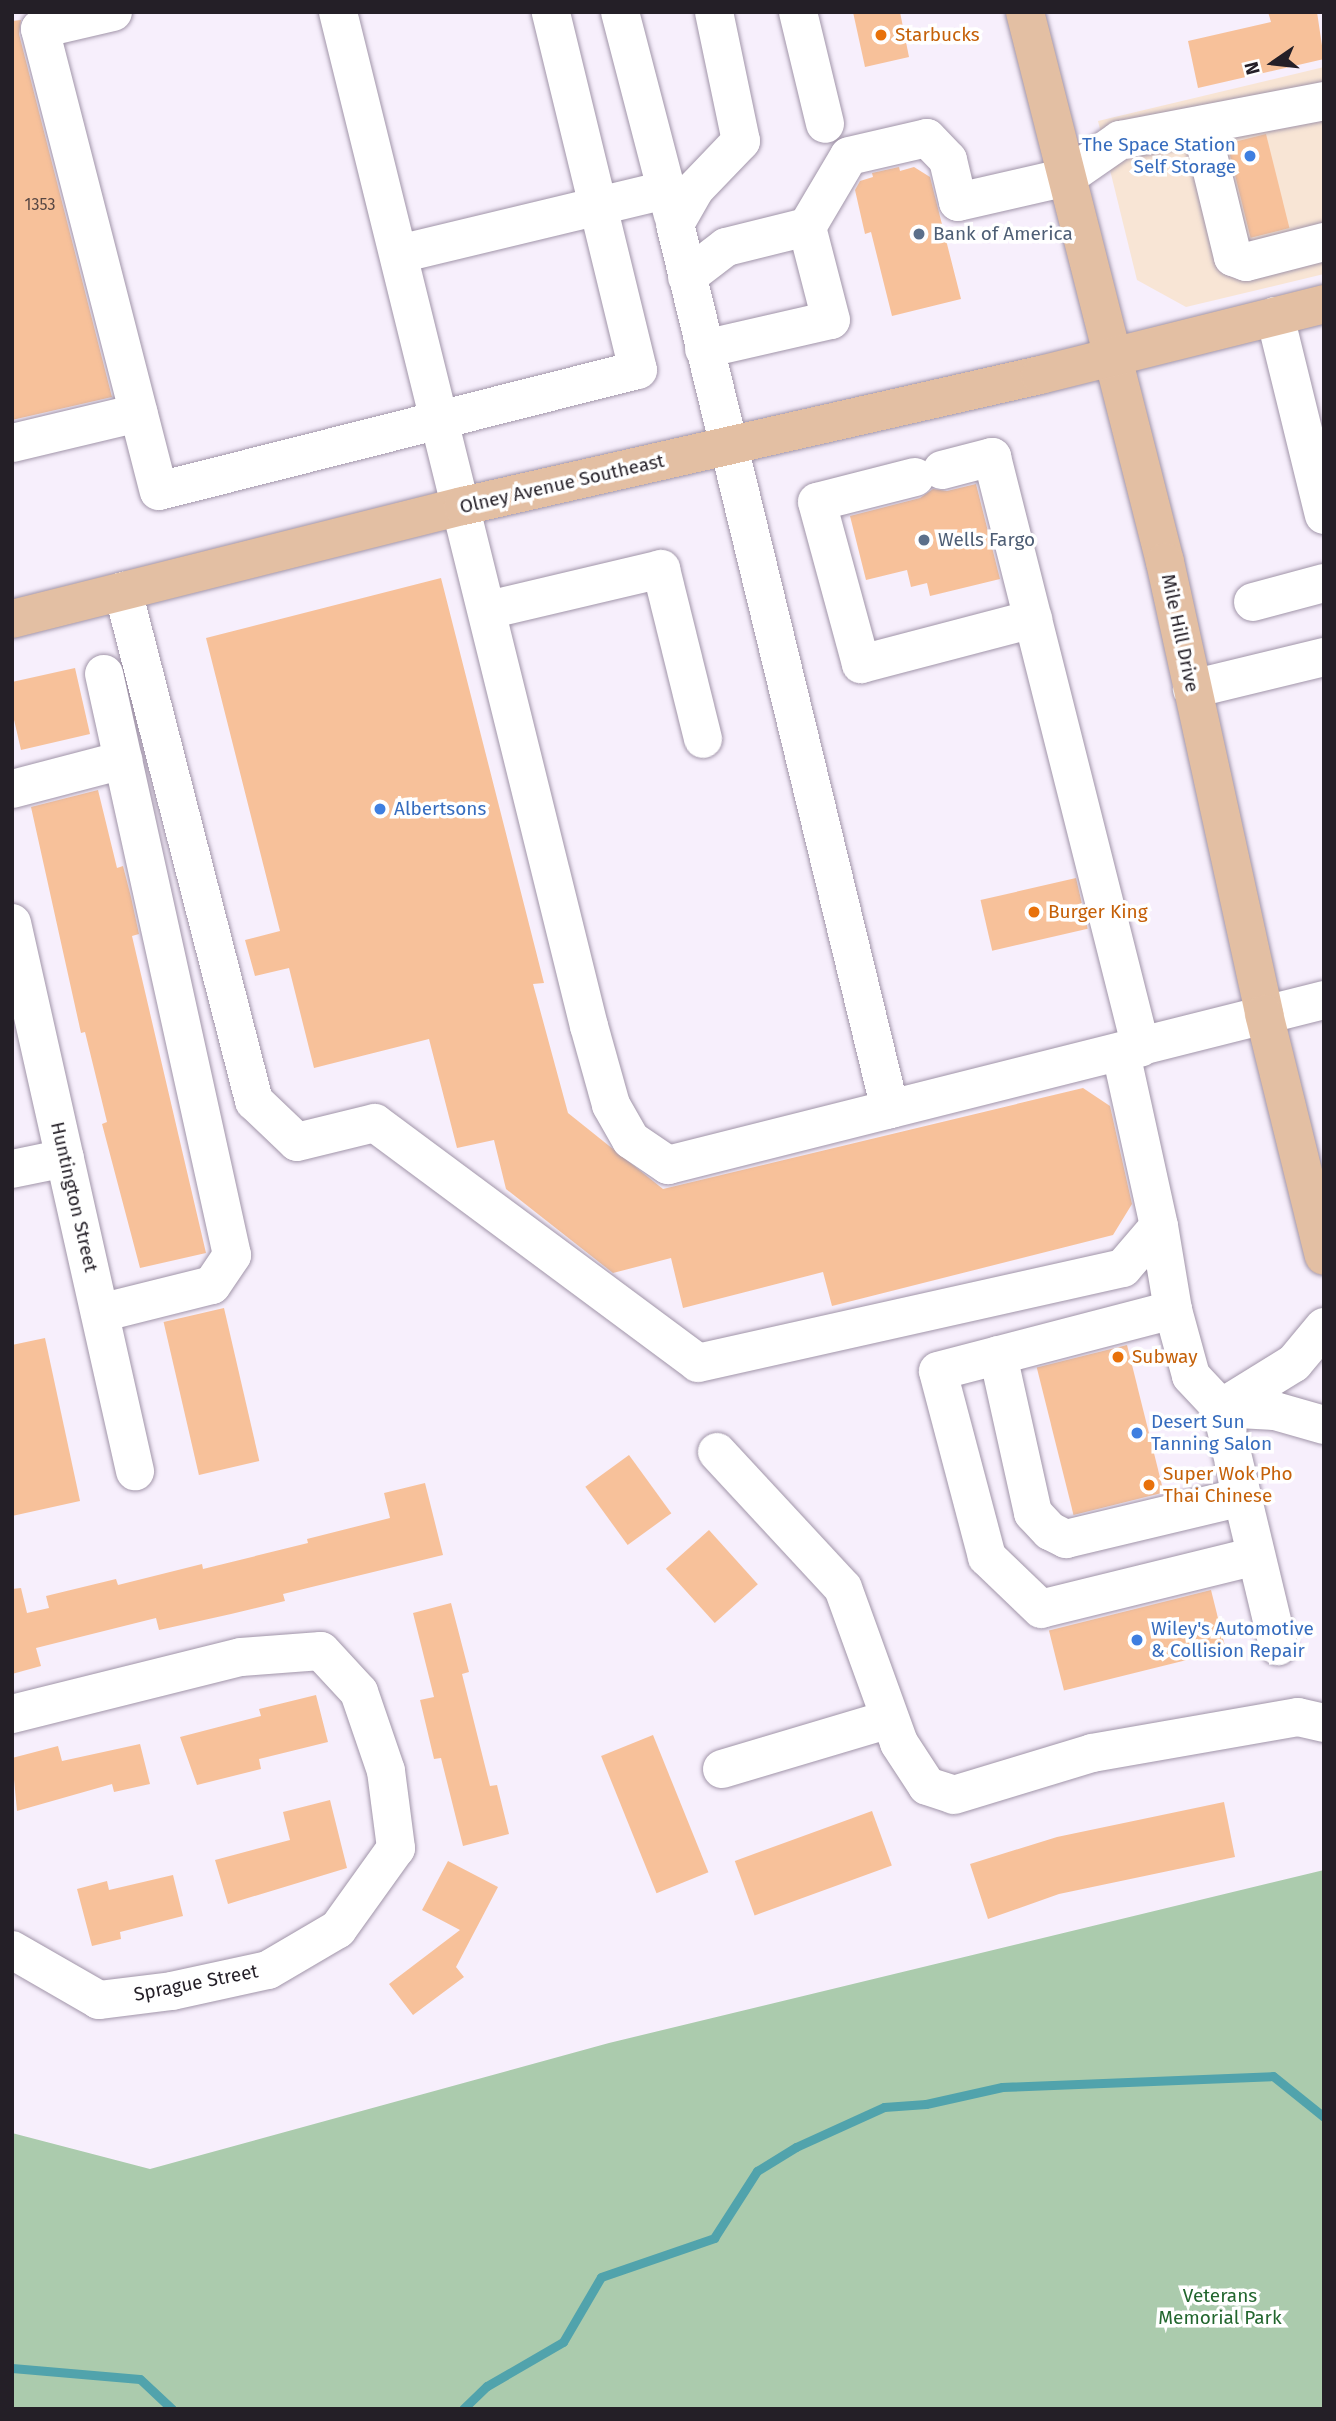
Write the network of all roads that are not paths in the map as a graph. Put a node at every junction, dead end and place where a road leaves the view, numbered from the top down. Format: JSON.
{"nodes":[{"id":1,"x":113,"y":12,"type":"edge"},
{"id":2,"x":338,"y":12,"type":"edge"},
{"id":3,"x":551,"y":12,"type":"edge"},
{"id":4,"x":621,"y":12,"type":"edge"},
{"id":5,"x":713,"y":12,"type":"edge"},
{"id":6,"x":798,"y":12,"type":"edge"},
{"id":7,"x":1025,"y":12,"type":"edge"},
{"id":8,"x":1324,"y":102,"type":"edge"},
{"id":9,"x":825,"y":124,"type":"dead end"},
{"id":10,"x":1201,"y":126,"type":"junction"},
{"id":11,"x":1067,"y":177,"type":"junction"},
{"id":12,"x":598,"y":206,"type":"junction"},
{"id":13,"x":671,"y":207,"type":"junction"},
{"id":14,"x":807,"y":227,"type":"junction"},
{"id":15,"x":1324,"y":242,"type":"edge"},
{"id":16,"x":399,"y":254,"type":"junction"},
{"id":17,"x":687,"y":277,"type":"junction"},
{"id":18,"x":1324,"y":304,"type":"edge"},
{"id":19,"x":1275,"y":316,"type":"junction"},
{"id":20,"x":704,"y":349,"type":"junction"},
{"id":21,"x":1114,"y":358,"type":"junction"},
{"id":22,"x":138,"y":413,"type":"junction"},
{"id":23,"x":441,"y":419,"type":"junction"},
{"id":24,"x":12,"y":443,"type":"edge"},
{"id":25,"x":727,"y":446,"type":"junction"},
{"id":26,"x":463,"y":506,"type":"junction"},
{"id":27,"x":1324,"y":515,"type":"edge"},
{"id":28,"x":1324,"y":583,"type":"edge"},
{"id":29,"x":123,"y":591,"type":"junction"},
{"id":30,"x":1253,"y":602,"type":"dead end"},
{"id":31,"x":488,"y":610,"type":"junction"},
{"id":32,"x":12,"y":619,"type":"edge"},
{"id":33,"x":1033,"y":619,"type":"junction"},
{"id":34,"x":1324,"y":657,"type":"edge"},
{"id":35,"x":104,"y":674,"type":"dead end"},
{"id":36,"x":1192,"y":689,"type":"junction"},
{"id":37,"x":703,"y":739,"type":"dead end"},
{"id":38,"x":123,"y":760,"type":"junction"},
{"id":39,"x":12,"y":789,"type":"edge"},
{"id":40,"x":12,"y":923,"type":"edge"},
{"id":41,"x":1321,"y":1010,"type":"edge"},
{"id":42,"x":22,"y":1012,"type":"edge"},
{"id":43,"x":1264,"y":1014,"type":"junction"},
{"id":44,"x":1131,"y":1050,"type":"junction"},
{"id":45,"x":890,"y":1109,"type":"junction"},
{"id":46,"x":65,"y":1158,"type":"junction"},
{"id":47,"x":12,"y":1169,"type":"edge"},
{"id":48,"x":1159,"y":1226,"type":"junction"},
{"id":49,"x":1324,"y":1256,"type":"edge"},
{"id":50,"x":1173,"y":1310,"type":"junction"},
{"id":51,"x":100,"y":1313,"type":"junction"},
{"id":52,"x":1324,"y":1327,"type":"edge"},
{"id":53,"x":998,"y":1355,"type":"junction"},
{"id":54,"x":1221,"y":1408,"type":"junction"},
{"id":55,"x":1324,"y":1425,"type":"edge"},
{"id":56,"x":717,"y":1452,"type":"dead end"},
{"id":57,"x":135,"y":1471,"type":"dead end"},
{"id":58,"x":1242,"y":1497,"type":"junction"},
{"id":59,"x":1256,"y":1556,"type":"junction"},
{"id":60,"x":1278,"y":1646,"type":"dead end"},
{"id":61,"x":12,"y":1714,"type":"edge"},
{"id":62,"x":890,"y":1719,"type":"junction"},
{"id":63,"x":1324,"y":1723,"type":"edge"},
{"id":64,"x":722,"y":1769,"type":"dead end"},
{"id":65,"x":12,"y":1950,"type":"edge"}],
"edges":[{"from":1,"to":22,"type":"street"},
{"from":2,"to":16,"type":"street"},
{"from":3,"to":12,"type":"street"},
{"from":4,"to":13,"type":"street"},
{"from":5,"to":13,"type":"street"},
{"from":6,"to":9,"type":"street"},
{"from":7,"to":11,"type":"main road","name":"Mile Hill Drive"},
{"from":8,"to":10,"type":"street"},
{"from":10,"to":11,"type":"street"},
{"from":10,"to":15,"type":"street"},
{"from":11,"to":14,"type":"street"},
{"from":11,"to":21,"type":"main road","name":"Mile Hill Drive"},
{"from":12,"to":13,"type":"street"},
{"from":12,"to":16,"type":"street"},
{"from":12,"to":23,"type":"street"},
{"from":13,"to":17,"type":"street"},
{"from":14,"to":17,"type":"street"},
{"from":14,"to":20,"type":"street"},
{"from":16,"to":23,"type":"street"},
{"from":17,"to":20,"type":"street"},
{"from":18,"to":19,"type":"main road","name":"Olney Avenue Southeast"},
{"from":19,"to":21,"type":"main road","name":"Olney Avenue Southeast"},
{"from":19,"to":27,"type":"street"},
{"from":20,"to":25,"type":"street"},
{"from":21,"to":25,"type":"main road","name":"Olney Avenue Southeast"},
{"from":21,"to":36,"type":"main road","name":"Mile Hill Drive"},
{"from":22,"to":23,"type":"street"},
{"from":22,"to":24,"type":"street"},
{"from":23,"to":26,"type":"street"},
{"from":25,"to":26,"type":"main road","name":"Olney Avenue Southeast"},
{"from":25,"to":45,"type":"street"},
{"from":26,"to":29,"type":"main road","name":"Olney Avenue Southeast"},
{"from":26,"to":31,"type":"street"},
{"from":28,"to":30,"type":"street"},
{"from":29,"to":32,"type":"main road","name":"Olney Avenue Southeast"},
{"from":29,"to":48,"type":"street"},
{"from":31,"to":37,"type":"street"},
{"from":31,"to":45,"type":"street"},
{"from":33,"to":33,"type":"street"},
{"from":33,"to":44,"type":"street"},
{"from":34,"to":36,"type":"street"},
{"from":35,"to":38,"type":"street"},
{"from":36,"to":43,"type":"main road","name":"Mile Hill Drive"},
{"from":38,"to":39,"type":"street"},
{"from":38,"to":51,"type":"street"},
{"from":40,"to":42,"type":"street","name":"Huntington Street"},
{"from":41,"to":43,"type":"street"},
{"from":42,"to":46,"type":"street","name":"Huntington Street"},
{"from":43,"to":44,"type":"street"},
{"from":43,"to":49,"type":"main road","name":"Mile Hill Drive"},
{"from":44,"to":45,"type":"street"},
{"from":44,"to":48,"type":"street"},
{"from":46,"to":47,"type":"street"},
{"from":46,"to":51,"type":"street","name":"Huntington Street"},
{"from":48,"to":50,"type":"street"},
{"from":50,"to":53,"type":"street"},
{"from":50,"to":54,"type":"street"},
{"from":51,"to":57,"type":"street","name":"Huntington Street"},
{"from":52,"to":54,"type":"street"},
{"from":53,"to":58,"type":"street"},
{"from":53,"to":59,"type":"street"},
{"from":54,"to":55,"type":"street"},
{"from":54,"to":58,"type":"street"},
{"from":56,"to":62,"type":"street"},
{"from":58,"to":59,"type":"street"},
{"from":59,"to":60,"type":"street"},
{"from":61,"to":65,"type":"street","name":"Sprague Street"},
{"from":62,"to":63,"type":"street"},
{"from":62,"to":64,"type":"street"}]}
